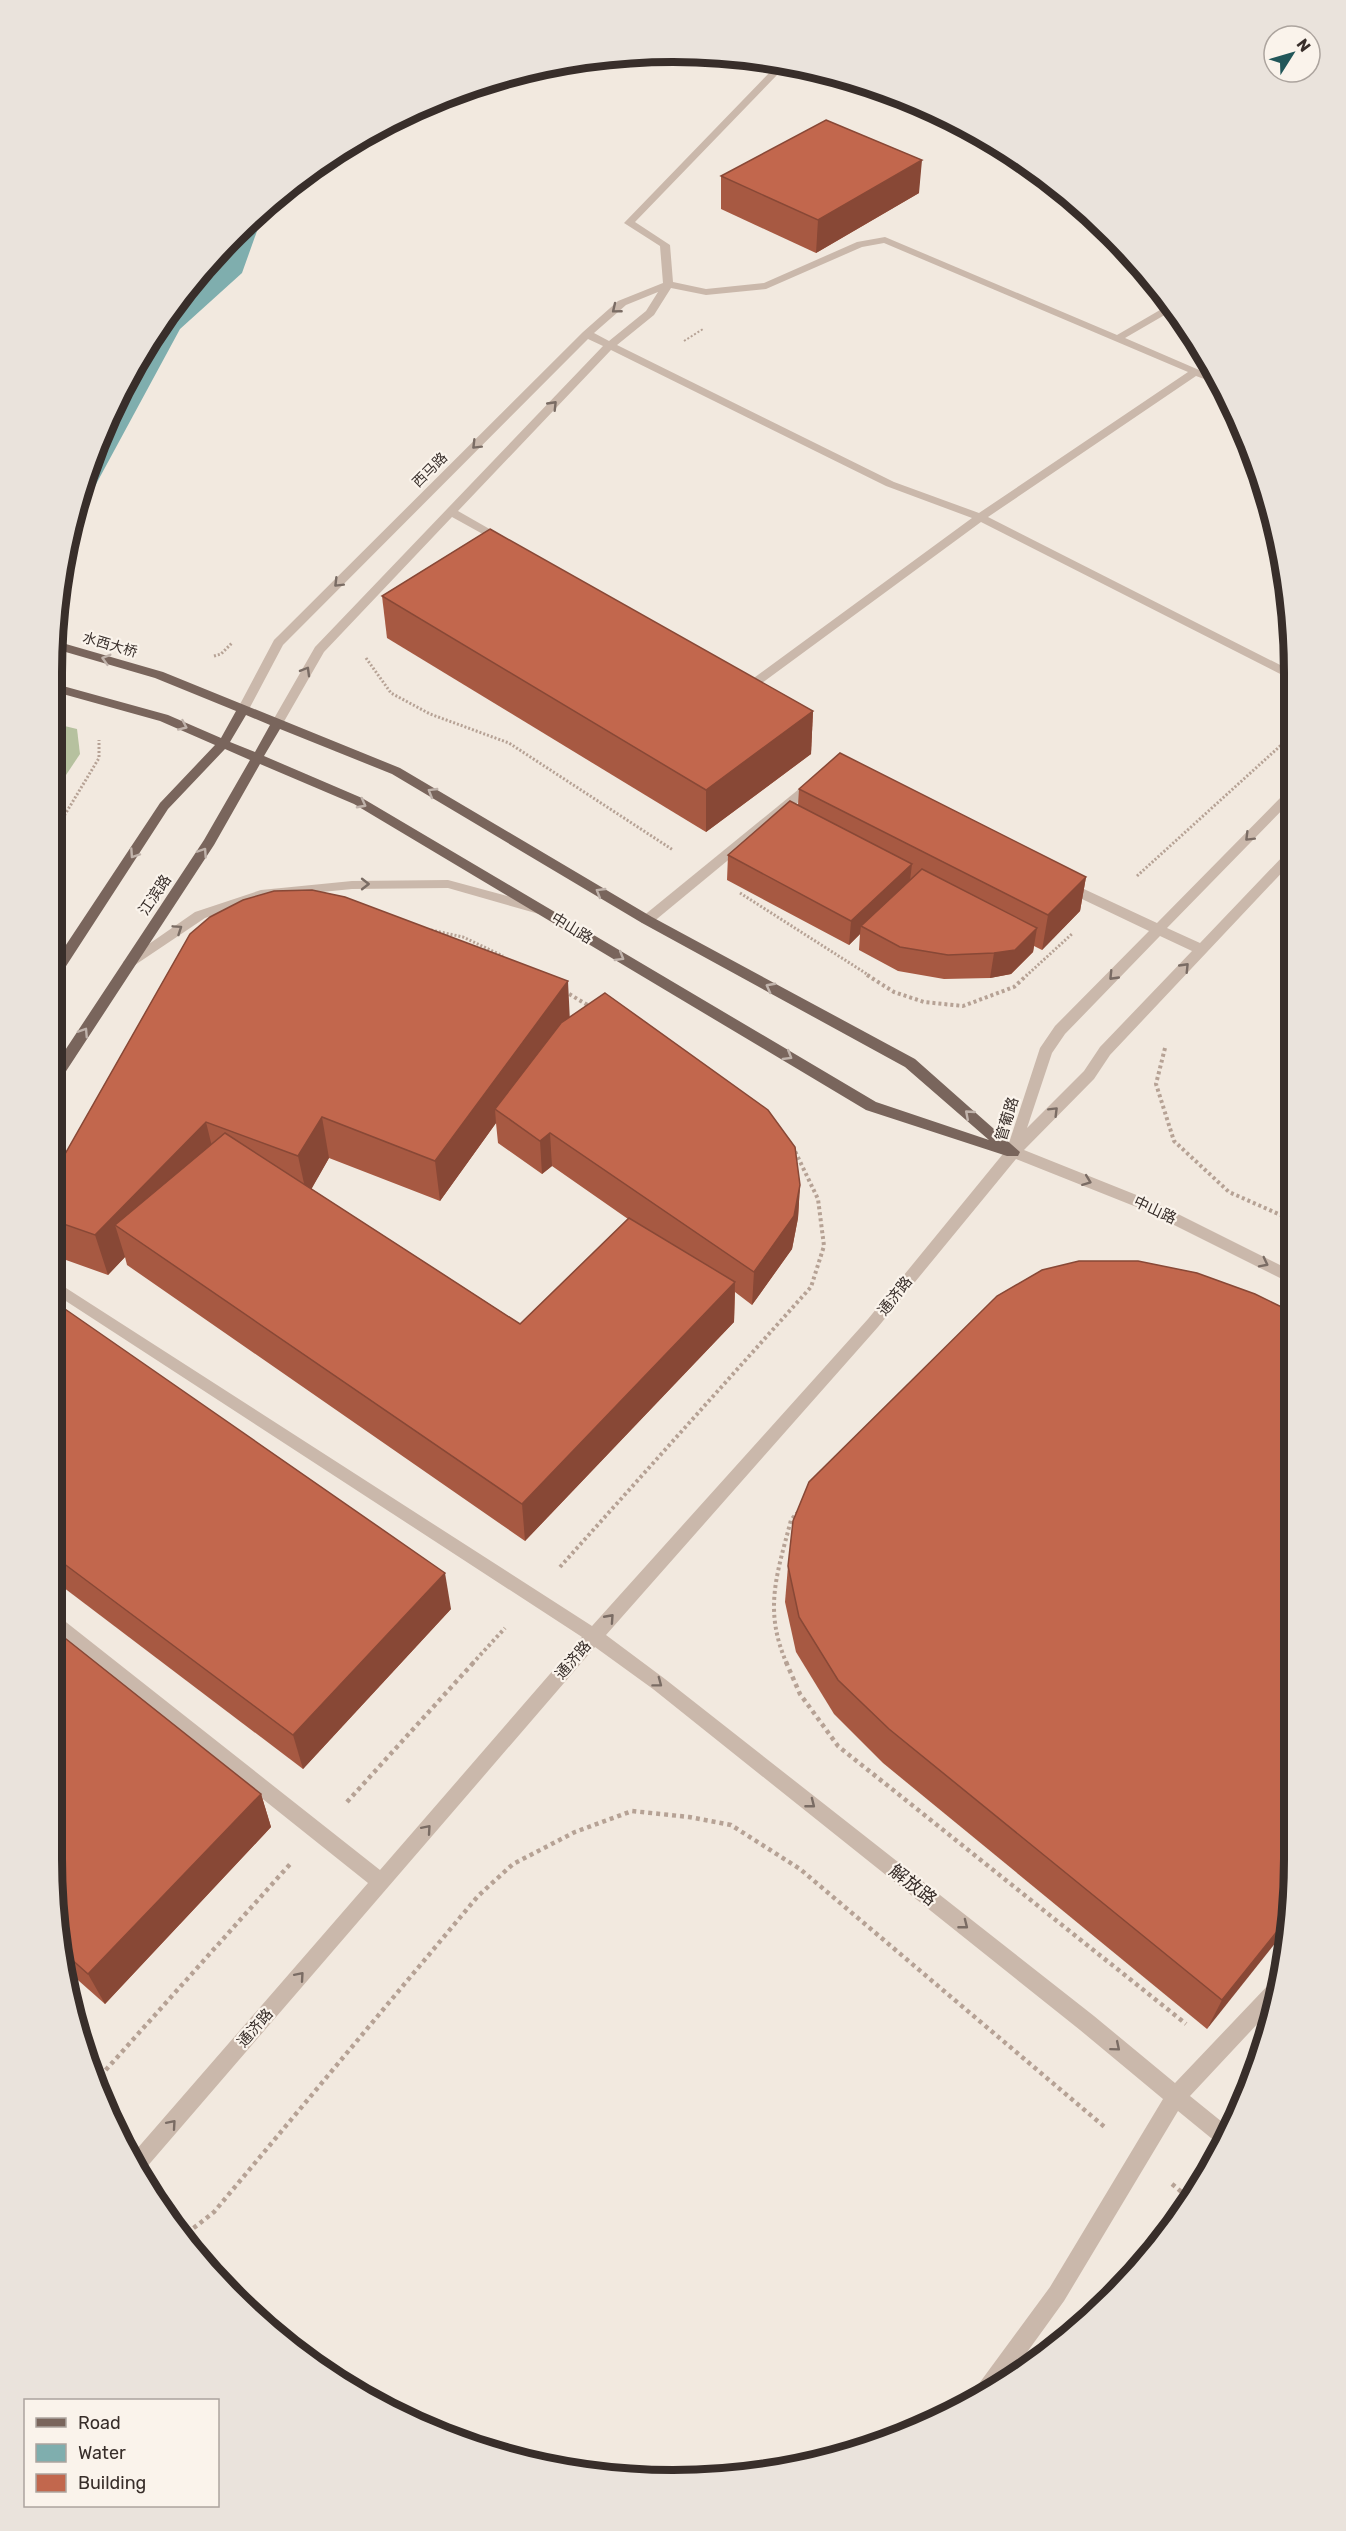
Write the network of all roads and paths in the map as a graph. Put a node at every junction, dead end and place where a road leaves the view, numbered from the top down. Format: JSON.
{"nodes":[{"id":1,"x":778,"y":71,"type":"edge"},
{"id":2,"x":668,"y":284,"type":"junction"},
{"id":3,"x":1165,"y":311,"type":"edge"},
{"id":4,"x":587,"y":334,"type":"junction"},
{"id":5,"x":1117,"y":339,"type":"junction"},
{"id":6,"x":610,"y":345,"type":"junction"},
{"id":7,"x":1196,"y":372,"type":"junction"},
{"id":8,"x":1208,"y":377,"type":"edge"},
{"id":9,"x":451,"y":512,"type":"junction"},
{"id":10,"x":980,"y":517,"type":"junction"},
{"id":11,"x":516,"y":550,"type":"edge"},
{"id":12,"x":63,"y":647,"type":"edge"},
{"id":13,"x":1284,"y":672,"type":"edge"},
{"id":14,"x":159,"y":675,"type":"joint"},
{"id":15,"x":726,"y":676,"type":"edge"},
{"id":16,"x":62,"y":690,"type":"edge"},
{"id":17,"x":244,"y":708,"type":"junction"},
{"id":18,"x":278,"y":722,"type":"junction"},
{"id":19,"x":99,"y":737,"type":"dead end"},
{"id":20,"x":223,"y":744,"type":"junction"},
{"id":21,"x":256,"y":760,"type":"junction"},
{"id":22,"x":824,"y":774,"type":"edge"},
{"id":23,"x":1284,"y":801,"type":"edge"},
{"id":24,"x":62,"y":819,"type":"edge"},
{"id":25,"x":1284,"y":863,"type":"edge"},
{"id":26,"x":1051,"y":879,"type":"edge"},
{"id":27,"x":539,"y":909,"type":"junction"},
{"id":28,"x":647,"y":920,"type":"junction"},
{"id":29,"x":422,"y":928,"type":"edge"},
{"id":30,"x":1158,"y":930,"type":"junction"},
{"id":31,"x":1202,"y":950,"type":"junction"},
{"id":32,"x":504,"y":957,"type":"edge"},
{"id":33,"x":62,"y":962,"type":"edge"},
{"id":34,"x":130,"y":962,"type":"junction"},
{"id":35,"x":555,"y":985,"type":"edge"},
{"id":36,"x":596,"y":1010,"type":"edge"},
{"id":37,"x":1170,"y":1038,"type":"dead end"},
{"id":38,"x":62,"y":1066,"type":"edge"},
{"id":39,"x":788,"y":1142,"type":"edge"},
{"id":40,"x":1013,"y":1152,"type":"junction"},
{"id":41,"x":1284,"y":1216,"type":"edge"},
{"id":42,"x":1284,"y":1274,"type":"edge"},
{"id":43,"x":62,"y":1291,"type":"edge"},
{"id":44,"x":798,"y":1512,"type":"edge"},
{"id":45,"x":533,"y":1597,"type":"junction"},
{"id":46,"x":62,"y":1629,"type":"edge"},
{"id":47,"x":594,"y":1636,"type":"junction"},
{"id":48,"x":319,"y":1833,"type":"junction"},
{"id":49,"x":381,"y":1882,"type":"junction"},
{"id":50,"x":1268,"y":2000,"type":"edge"},
{"id":51,"x":1219,"y":2051,"type":"junction"},
{"id":52,"x":101,"y":2075,"type":"edge"},
{"id":53,"x":1176,"y":2096,"type":"junction"},
{"id":54,"x":1219,"y":2132,"type":"edge"},
{"id":55,"x":1139,"y":2156,"type":"junction"},
{"id":56,"x":141,"y":2160,"type":"edge"},
{"id":57,"x":1184,"y":2194,"type":"edge"},
{"id":58,"x":189,"y":2232,"type":"edge"},
{"id":59,"x":996,"y":2377,"type":"edge"}],
"edges":[{"from":1,"to":2,"type":"street"},
{"from":2,"to":4,"type":"street","name":"西马路","one_way":true},
{"from":2,"to":5,"type":"street"},
{"from":2,"to":6,"type":"street"},
{"from":3,"to":5,"type":"street"},
{"from":4,"to":6,"type":"street"},
{"from":4,"to":17,"type":"street","name":"西马路","one_way":true},
{"from":5,"to":7,"type":"street"},
{"from":9,"to":6,"type":"street","one_way":true},
{"from":6,"to":10,"type":"street"},
{"from":7,"to":8,"type":"street"},
{"from":7,"to":10,"type":"street"},
{"from":9,"to":11,"type":"street"},
{"from":18,"to":9,"type":"street","one_way":true},
{"from":10,"to":13,"type":"street"},
{"from":10,"to":15,"type":"street"},
{"from":14,"to":12,"type":"main road","name":"水西大桥","one_way":true},
{"from":14,"to":17,"type":"main road","name":"中山路"},
{"from":16,"to":20,"type":"main road","name":"中山路","one_way":true},
{"from":17,"to":18,"type":"main road","name":"中山路"},
{"from":17,"to":20,"type":"main road"},
{"from":18,"to":21,"type":"main road","name":"江滨路"},
{"from":28,"to":18,"type":"main road","name":"中山路","one_way":true},
{"from":19,"to":24,"type":"path"},
{"from":20,"to":21,"type":"main road","name":"中山路"},
{"from":20,"to":33,"type":"main road","one_way":true},
{"from":21,"to":27,"type":"main road","name":"中山路","one_way":true},
{"from":34,"to":21,"type":"main road","name":"江滨路","one_way":true},
{"from":22,"to":28,"type":"street"},
{"from":23,"to":30,"type":"street","name":"管葡路","one_way":true},
{"from":25,"to":31,"type":"street","name":"管葡路"},
{"from":26,"to":30,"type":"street"},
{"from":34,"to":27,"type":"street","one_way":true},
{"from":27,"to":40,"type":"main road","name":"中山路","one_way":true},
{"from":40,"to":28,"type":"main road","name":"中山路","one_way":true},
{"from":29,"to":32,"type":"path"},
{"from":30,"to":31,"type":"street"},
{"from":30,"to":40,"type":"street","name":"管葡路","one_way":true},
{"from":40,"to":31,"type":"street","name":"管葡路","one_way":true},
{"from":38,"to":34,"type":"main road","name":"江滨路","one_way":true},
{"from":35,"to":36,"type":"path"},
{"from":37,"to":41,"type":"path"},
{"from":39,"to":45,"type":"path"},
{"from":40,"to":42,"type":"street","name":"中山路","one_way":true},
{"from":47,"to":40,"type":"street","name":"通济路","one_way":true},
{"from":43,"to":45,"type":"street","name":"解放路"},
{"from":44,"to":51,"type":"path"},
{"from":45,"to":47,"type":"street","name":"解放路"},
{"from":45,"to":48,"type":"path"},
{"from":46,"to":48,"type":"street"},
{"from":49,"to":47,"type":"street","name":"通济路","one_way":true},
{"from":47,"to":53,"type":"street","name":"解放路","one_way":true},
{"from":48,"to":49,"type":"street"},
{"from":48,"to":52,"type":"path"},
{"from":56,"to":49,"type":"street","name":"通济路","one_way":true},
{"from":50,"to":51,"type":"street"},
{"from":51,"to":53,"type":"street"},
{"from":53,"to":54,"type":"street","name":"解放路"},
{"from":53,"to":55,"type":"street"},
{"from":55,"to":57,"type":"path"},
{"from":55,"to":58,"type":"path"},
{"from":55,"to":59,"type":"street"}]}
